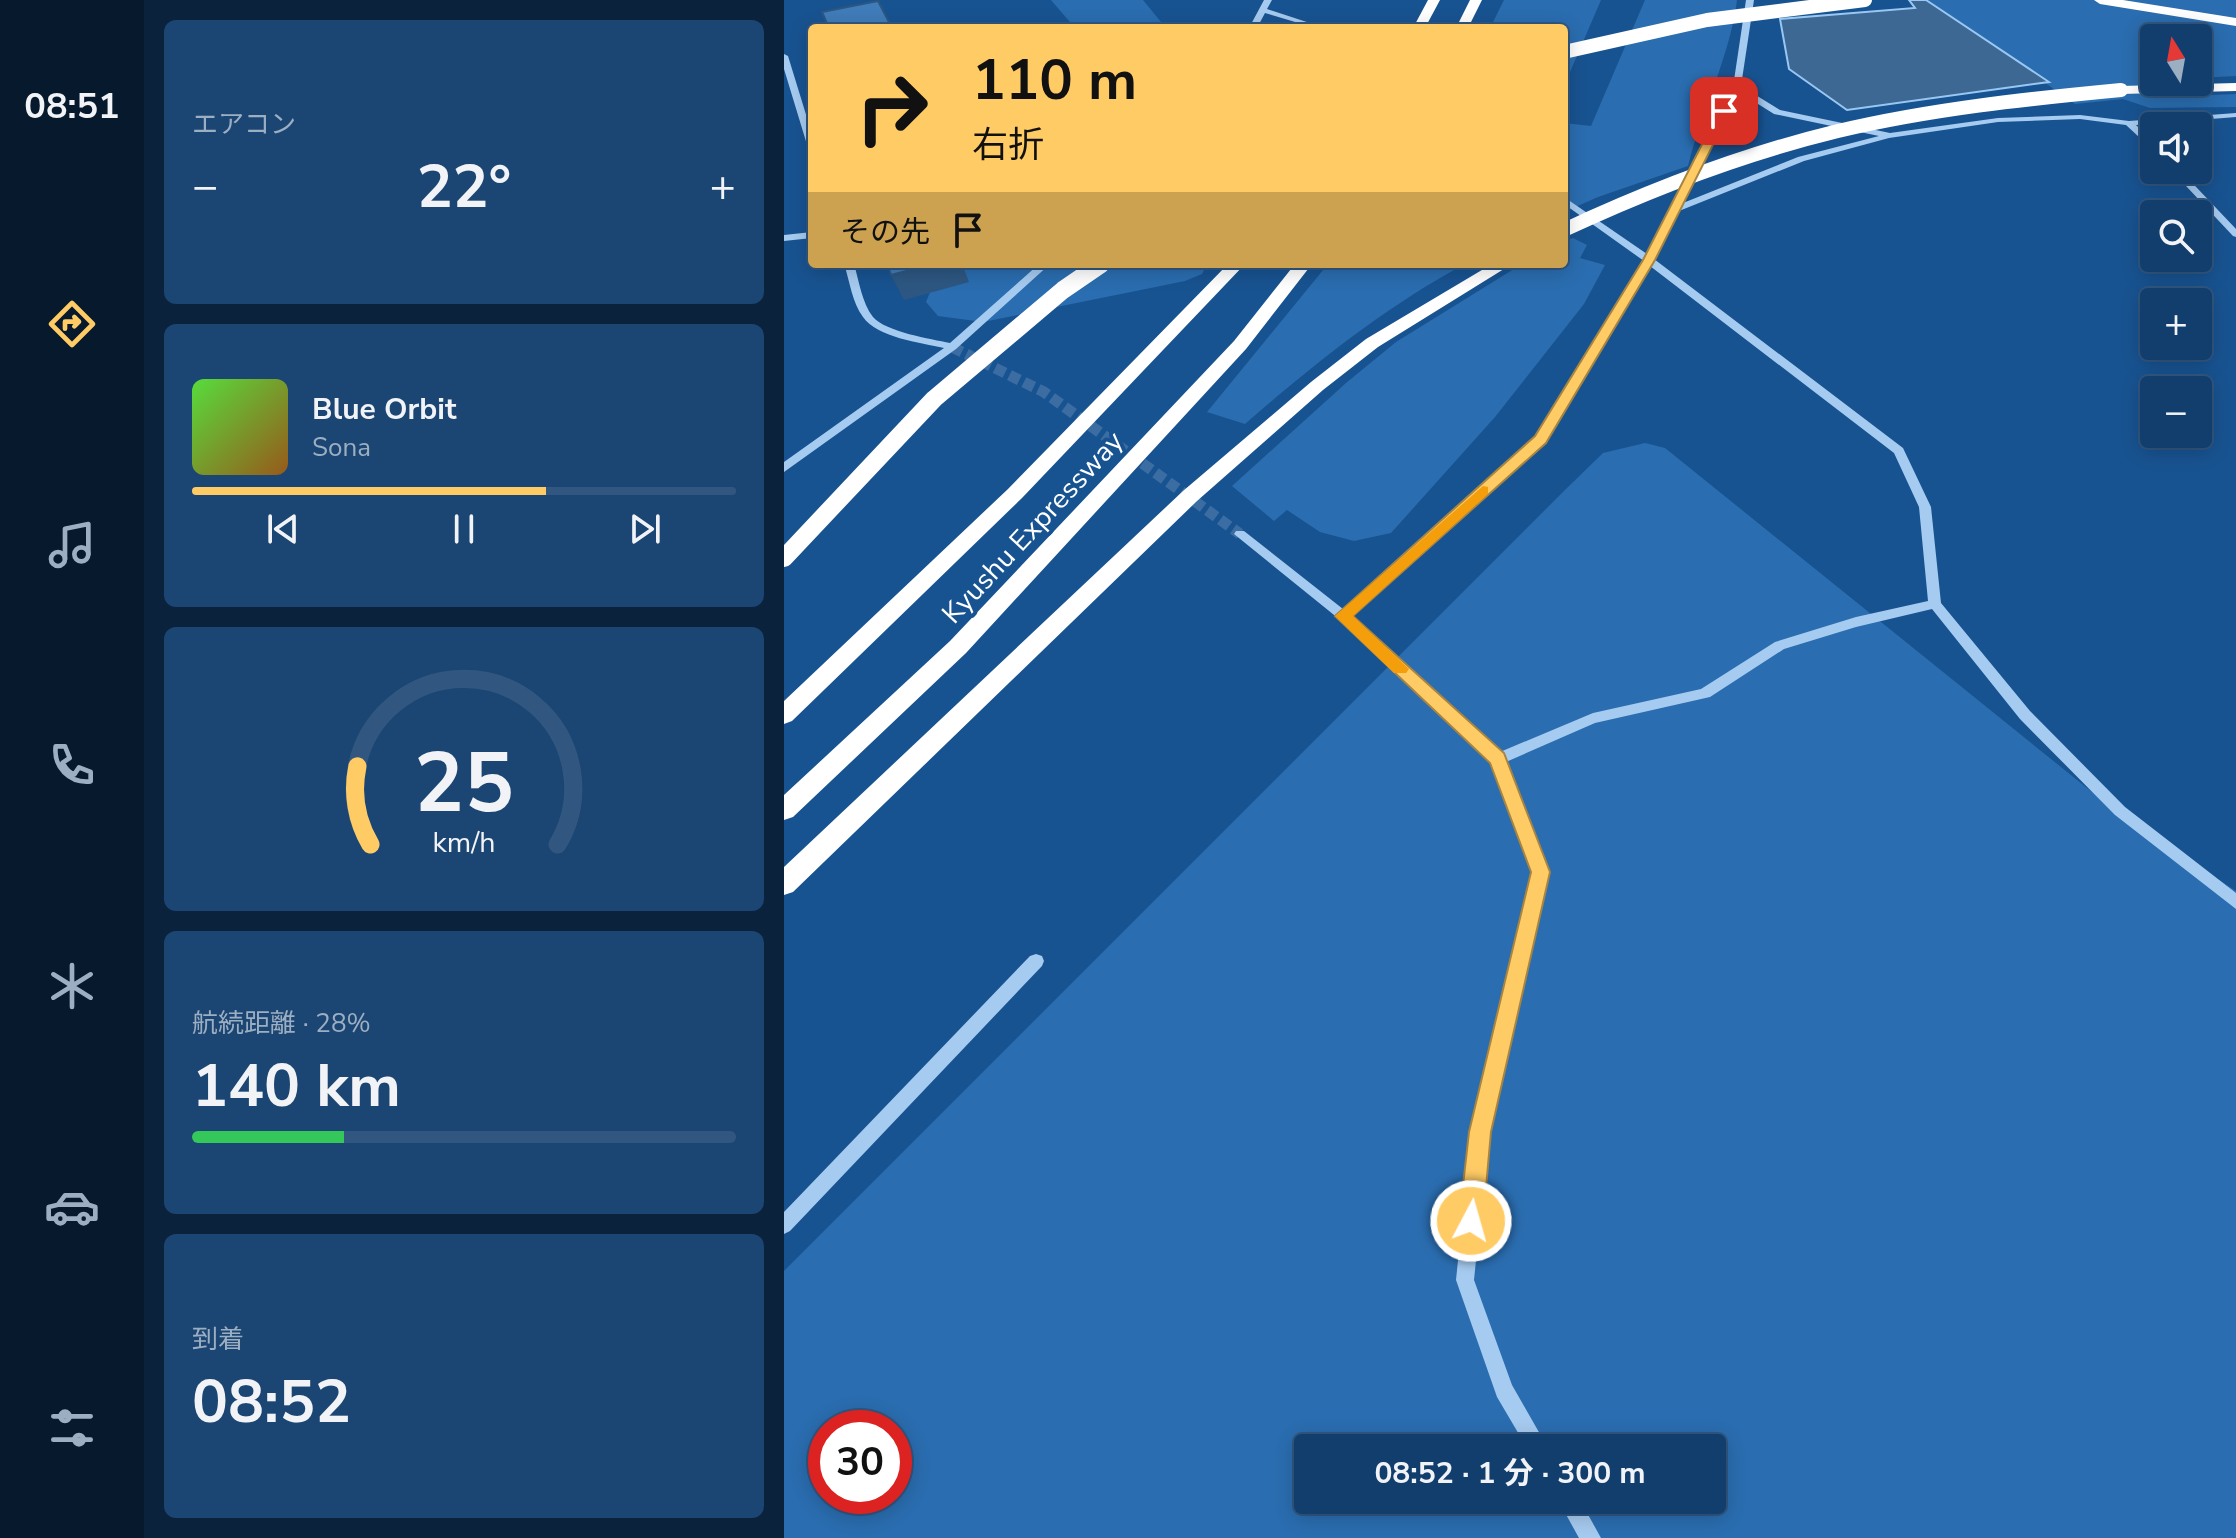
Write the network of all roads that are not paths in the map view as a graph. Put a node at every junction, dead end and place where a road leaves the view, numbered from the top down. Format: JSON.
{"nodes":[{"id":1,"x":1268,"y":0,"type":"edge"},
{"id":2,"x":1434,"y":0,"type":"edge"},
{"id":3,"x":1476,"y":0,"type":"edge"},
{"id":4,"x":1750,"y":0,"type":"edge"},
{"id":5,"x":1865,"y":0,"type":"edge"},
{"id":6,"x":2100,"y":0,"type":"edge"},
{"id":7,"x":1264,"y":10,"type":"junction"},
{"id":8,"x":2236,"y":22,"type":"edge"},
{"id":9,"x":1255,"y":24,"type":"edge"},
{"id":10,"x":1309,"y":24,"type":"edge"},
{"id":11,"x":1421,"y":24,"type":"edge"},
{"id":12,"x":1464,"y":24,"type":"edge"},
{"id":13,"x":1568,"y":51,"type":"edge"},
{"id":14,"x":784,"y":56,"type":"edge"},
{"id":15,"x":1737,"y":87,"type":"junction"},
{"id":16,"x":2236,"y":87,"type":"edge"},
{"id":17,"x":2236,"y":115,"type":"edge"},
{"id":18,"x":2129,"y":123,"type":"junction"},
{"id":19,"x":2140,"y":134,"type":"edge"},
{"id":20,"x":808,"y":135,"type":"edge"},
{"id":21,"x":1890,"y":136,"type":"junction"},
{"id":22,"x":2188,"y":184,"type":"edge"},
{"id":23,"x":1568,"y":203,"type":"edge"},
{"id":24,"x":1675,"y":209,"type":"junction"},
{"id":25,"x":1568,"y":228,"type":"edge"},
{"id":26,"x":2236,"y":234,"type":"edge"},
{"id":27,"x":808,"y":235,"type":"edge"},
{"id":28,"x":784,"y":238,"type":"edge"},
{"id":29,"x":1649,"y":260,"type":"junction"},
{"id":30,"x":850,"y":268,"type":"edge"},
{"id":31,"x":1041,"y":268,"type":"edge"},
{"id":32,"x":1095,"y":268,"type":"edge"},
{"id":33,"x":1233,"y":268,"type":"edge"},
{"id":34,"x":1301,"y":268,"type":"edge"},
{"id":35,"x":1497,"y":268,"type":"edge"},
{"id":36,"x":952,"y":347,"type":"junction"},
{"id":37,"x":784,"y":468,"type":"edge"},
{"id":38,"x":1240,"y":534,"type":"tunnel mouth"},
{"id":39,"x":784,"y":558,"type":"edge"},
{"id":40,"x":1935,"y":604,"type":"junction"},
{"id":41,"x":1343,"y":616,"type":"junction"},
{"id":42,"x":784,"y":715,"type":"edge"},
{"id":43,"x":1498,"y":759,"type":"junction"},
{"id":44,"x":784,"y":810,"type":"edge"},
{"id":45,"x":784,"y":884,"type":"edge"},
{"id":46,"x":2236,"y":902,"type":"edge"},
{"id":47,"x":1036,"y":961,"type":"dead end"},
{"id":48,"x":784,"y":1225,"type":"edge"},
{"id":49,"x":1530,"y":1434,"type":"edge"},
{"id":50,"x":1576,"y":1514,"type":"edge"},
{"id":51,"x":1591,"y":1538,"type":"edge"}],
"edges":[{"from":1,"to":7,"type":"street"},
{"from":2,"to":11,"type":"highway"},
{"from":3,"to":12,"type":"highway"},
{"from":4,"to":15,"type":"street"},
{"from":5,"to":13,"type":"highway","bridge":true},
{"from":6,"to":8,"type":"highway"},
{"from":7,"to":9,"type":"street"},
{"from":7,"to":10,"type":"street"},
{"from":14,"to":20,"type":"street"},
{"from":15,"to":21,"type":"street"},
{"from":15,"to":24,"type":"street"},
{"from":16,"to":25,"type":"highway","bridge":true},
{"from":17,"to":18,"type":"street"},
{"from":18,"to":19,"type":"street"},
{"from":18,"to":21,"type":"street"},
{"from":21,"to":24,"type":"street"},
{"from":22,"to":26,"type":"street"},
{"from":23,"to":29,"type":"street"},
{"from":24,"to":29,"type":"street"},
{"from":27,"to":28,"type":"street"},
{"from":29,"to":40,"type":"street"},
{"from":29,"to":41,"type":"street"},
{"from":30,"to":36,"type":"street"},
{"from":31,"to":36,"type":"street"},
{"from":32,"to":39,"type":"highway","bridge":true},
{"from":33,"to":42,"type":"highway","name":"Kyushu Expressway"},
{"from":34,"to":44,"type":"highway","name":"Kyushu Expressway"},
{"from":35,"to":45,"type":"highway"},
{"from":36,"to":37,"type":"street"},
{"from":38,"to":41,"type":"street"},
{"from":40,"to":43,"type":"street"},
{"from":40,"to":46,"type":"street"},
{"from":41,"to":43,"type":"street"},
{"from":43,"to":49,"type":"street"},
{"from":47,"to":48,"type":"street"},
{"from":50,"to":51,"type":"street"}]}
